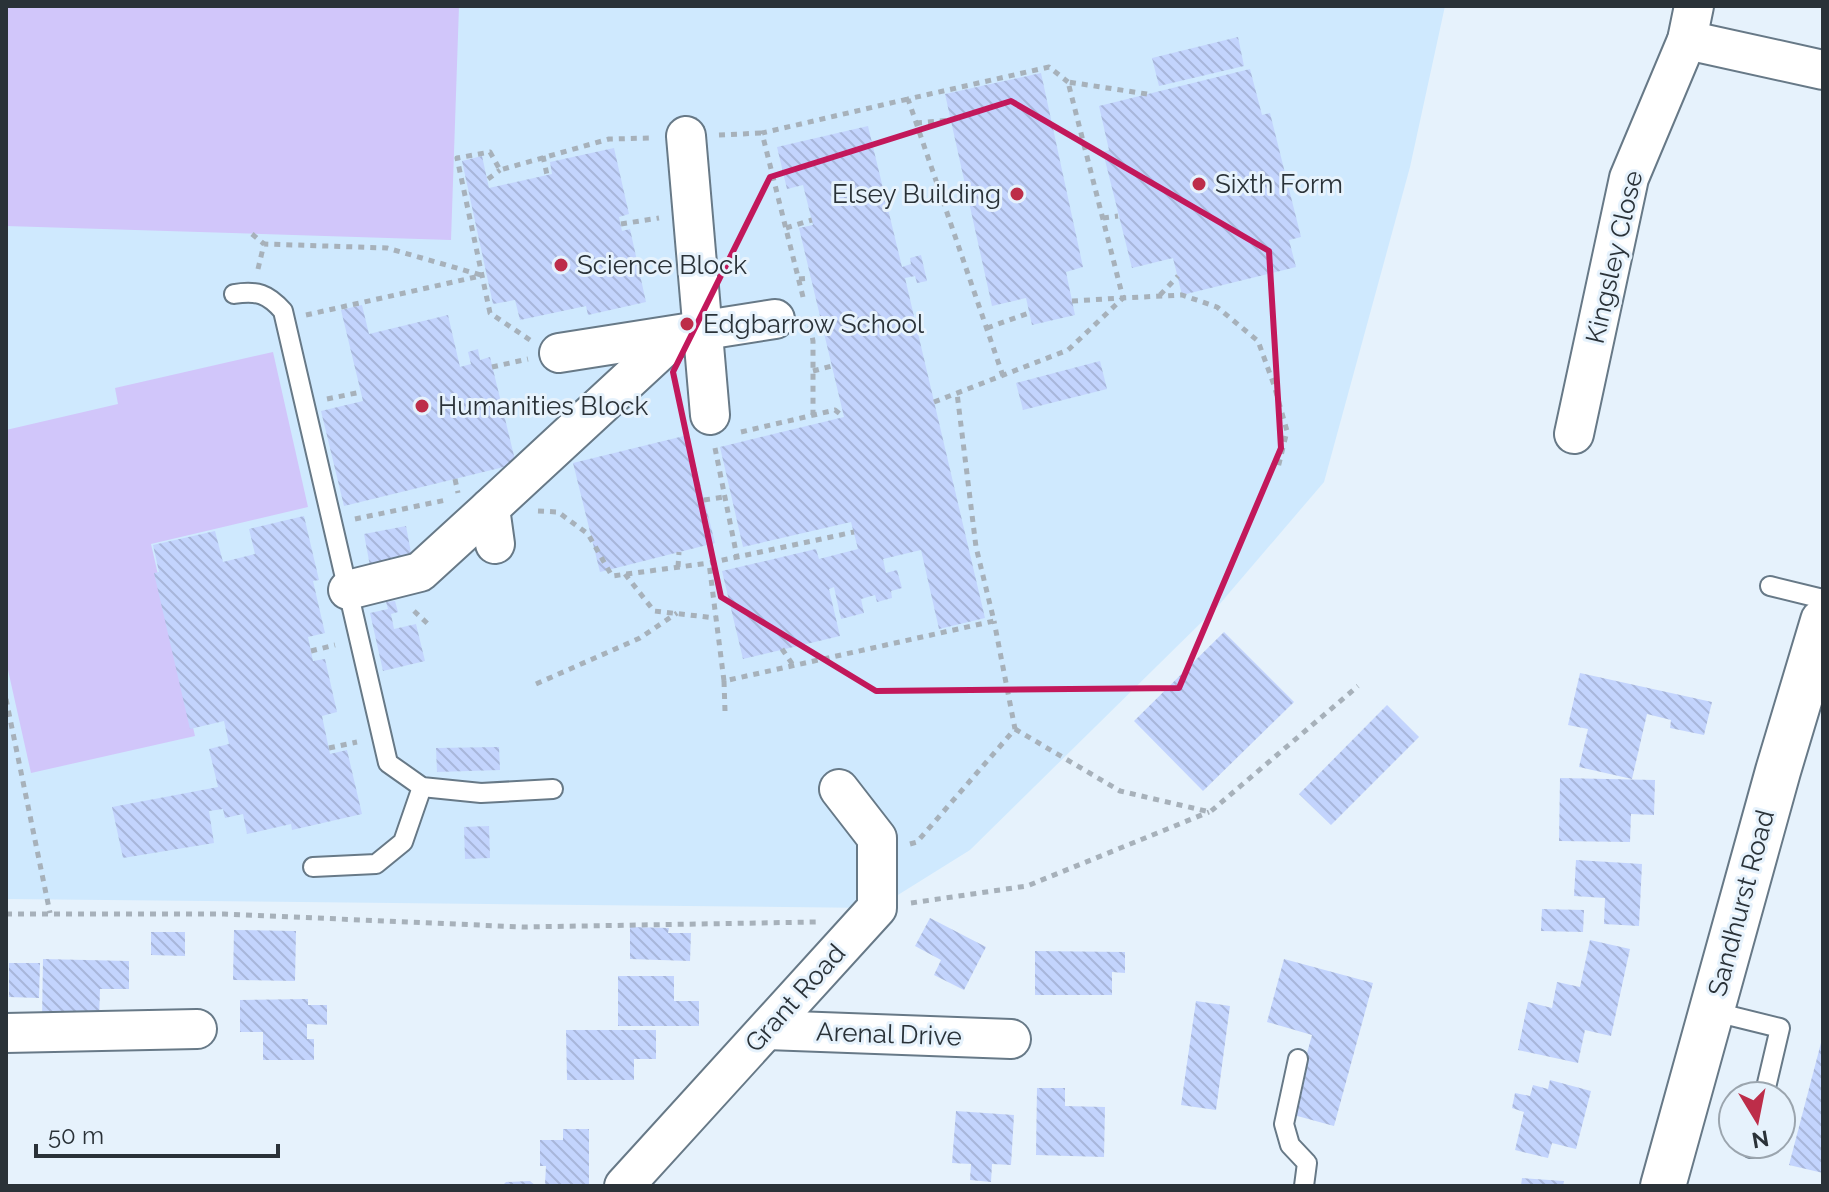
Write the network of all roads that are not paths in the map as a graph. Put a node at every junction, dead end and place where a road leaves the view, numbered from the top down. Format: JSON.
{"nodes":[{"id":1,"x":1691,"y":23,"type":"edge"},
{"id":2,"x":1823,"y":70,"type":"edge"},
{"id":3,"x":686,"y":136,"type":"road end"},
{"id":4,"x":243,"y":292,"type":"road end"},
{"id":5,"x":796,"y":315,"type":"road end"},
{"id":6,"x":689,"y":333,"type":"junction"},
{"id":7,"x":559,"y":353,"type":"road end"},
{"id":8,"x":717,"y":430,"type":"road end"},
{"id":9,"x":1574,"y":434,"type":"dead end"},
{"id":10,"x":1770,"y":586,"type":"dead end"},
{"id":11,"x":348,"y":590,"type":"junction"},
{"id":12,"x":1823,"y":599,"type":"edge"},
{"id":13,"x":1823,"y":621,"type":"edge"},
{"id":14,"x":422,"y":787,"type":"junction"},
{"id":15,"x":553,"y":789,"type":"dead end"},
{"id":16,"x":839,"y":789,"type":"dead end"},
{"id":17,"x":313,"y":867,"type":"dead end"},
{"id":18,"x":1711,"y":1011,"type":"junction"},
{"id":19,"x":197,"y":1029,"type":"dead end"},
{"id":20,"x":767,"y":1030,"type":"junction"},
{"id":21,"x":6,"y":1033,"type":"edge"},
{"id":22,"x":1011,"y":1039,"type":"dead end"},
{"id":23,"x":1298,"y":1059,"type":"dead end"},
{"id":24,"x":1768,"y":1080,"type":"edge"},
{"id":25,"x":624,"y":1186,"type":"edge"},
{"id":26,"x":1304,"y":1186,"type":"edge"},
{"id":27,"x":1663,"y":1186,"type":"edge"}],
"edges":[{"from":1,"to":2,"type":"street","name":"Kingsley Close"},
{"from":1,"to":9,"type":"street","name":"Kingsley Close"},
{"from":3,"to":6,"type":"street"},
{"from":4,"to":11,"type":"lane"},
{"from":5,"to":6,"type":"street"},
{"from":6,"to":7,"type":"street"},
{"from":6,"to":8,"type":"street"},
{"from":6,"to":11,"type":"street"},
{"from":10,"to":12,"type":"lane"},
{"from":11,"to":14,"type":"lane"},
{"from":13,"to":18,"type":"street","name":"Sandhurst Road"},
{"from":14,"to":15,"type":"lane"},
{"from":14,"to":17,"type":"lane"},
{"from":16,"to":20,"type":"street","name":"Grant Road"},
{"from":18,"to":24,"type":"lane"},
{"from":18,"to":27,"type":"street","name":"Sandhurst Road"},
{"from":19,"to":21,"type":"street"},
{"from":20,"to":22,"type":"street","name":"Arenal Drive"},
{"from":20,"to":25,"type":"street","name":"Grant Road"},
{"from":23,"to":26,"type":"lane"}]}
